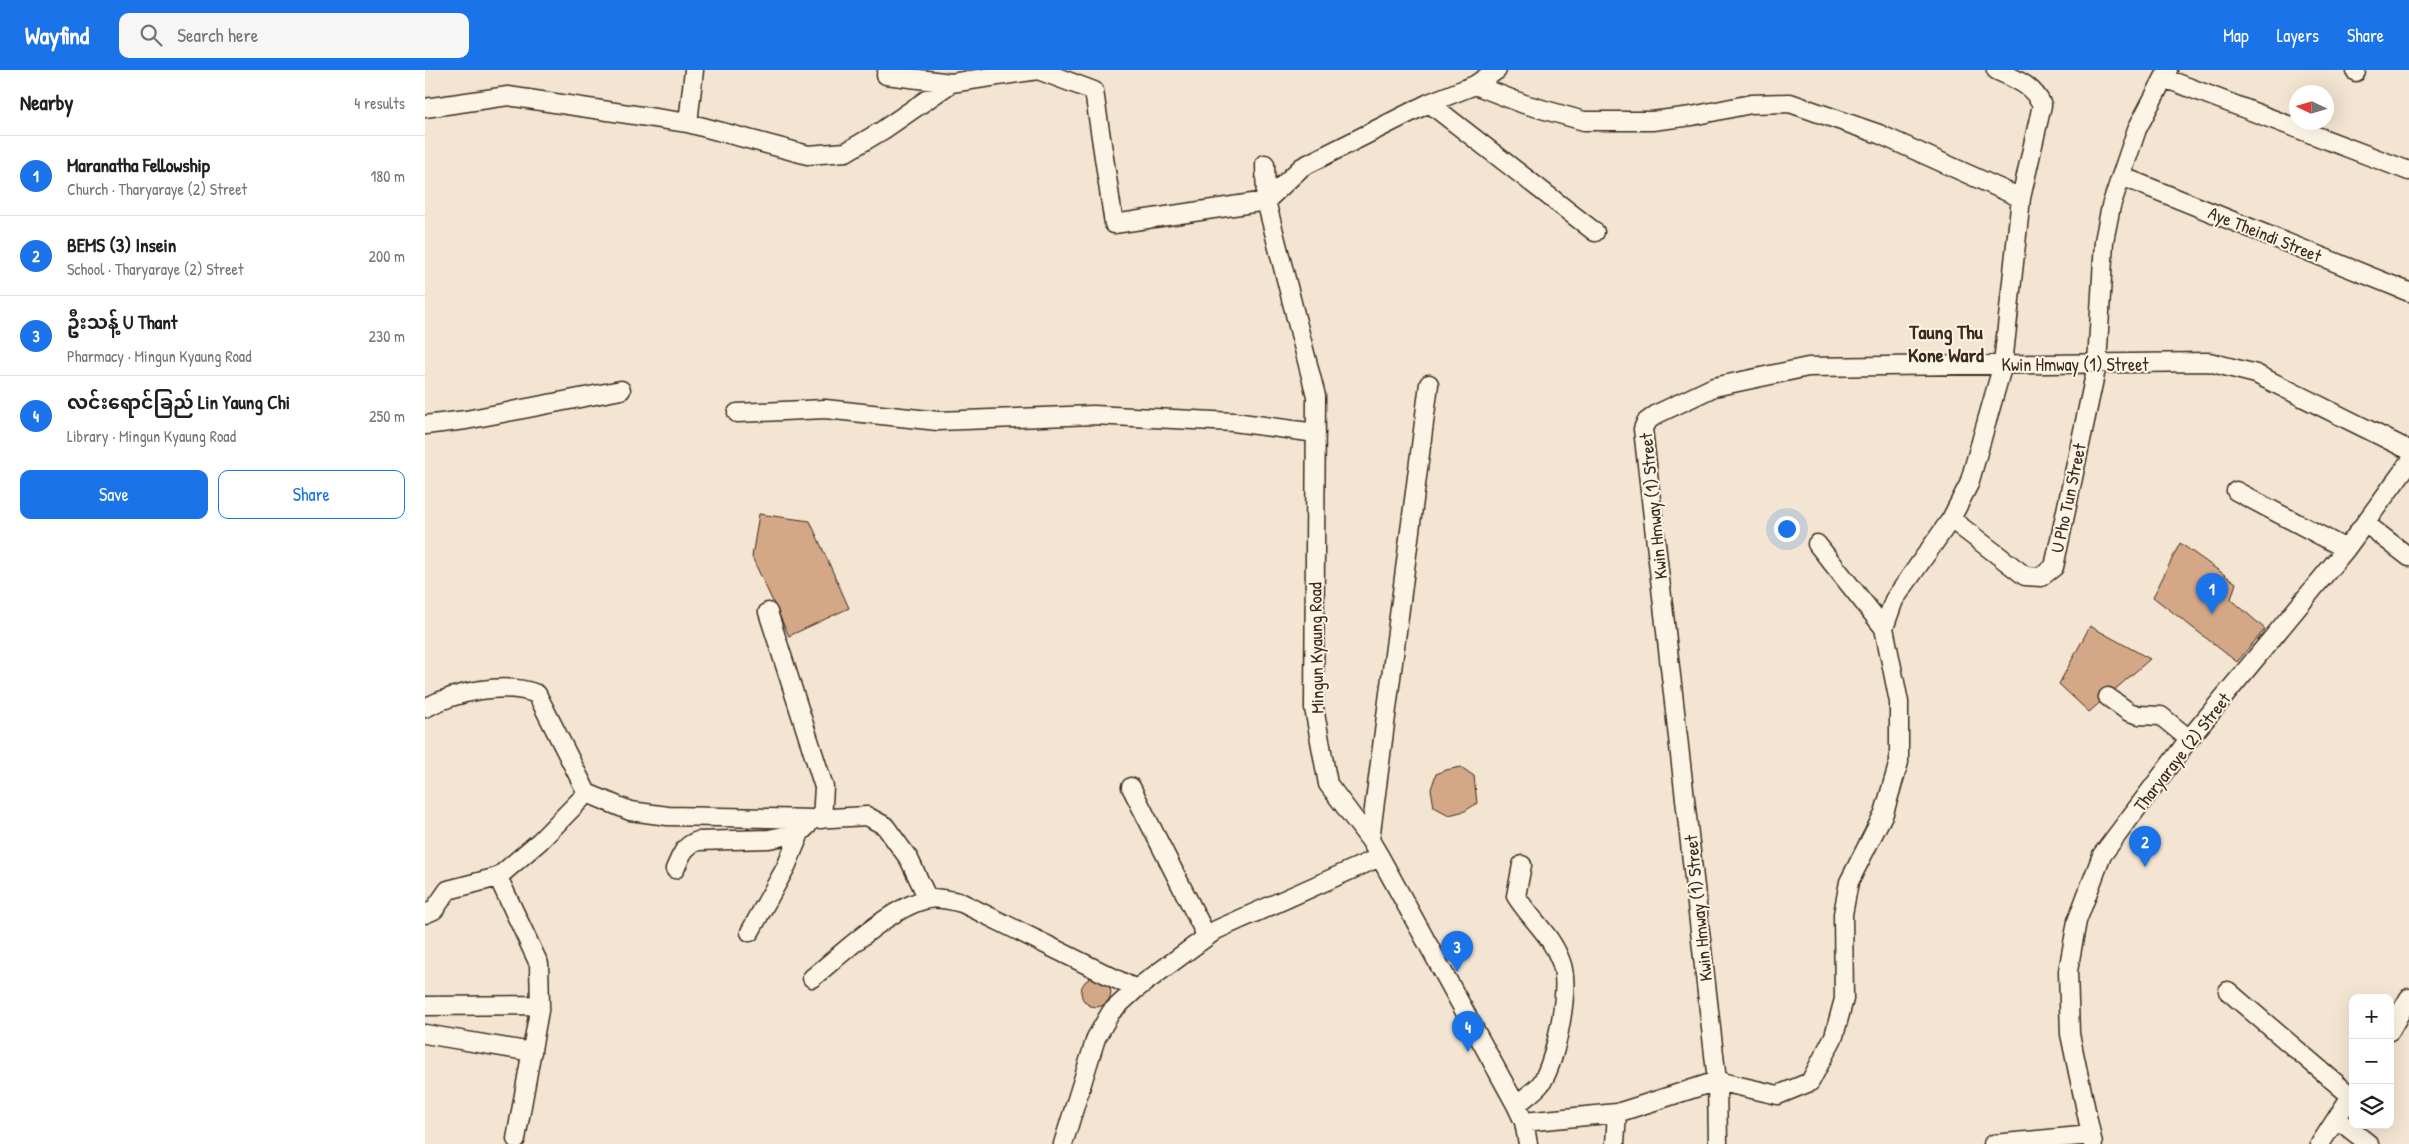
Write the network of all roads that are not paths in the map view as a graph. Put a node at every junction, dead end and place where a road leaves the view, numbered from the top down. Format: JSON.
{"nodes":[{"id":1,"x":694,"y":70,"type":"edge"},
{"id":2,"x":1038,"y":70,"type":"edge"},
{"id":3,"x":1497,"y":70,"type":"edge"},
{"id":4,"x":1996,"y":70,"type":"edge"},
{"id":5,"x":887,"y":74,"type":"dead end"},
{"id":6,"x":2166,"y":74,"type":"edge"},
{"id":7,"x":951,"y":83,"type":"junction"},
{"id":8,"x":1475,"y":85,"type":"junction"},
{"id":9,"x":1429,"y":103,"type":"junction"},
{"id":10,"x":425,"y":108,"type":"edge"},
{"id":11,"x":688,"y":122,"type":"junction"},
{"id":12,"x":1265,"y":164,"type":"dead end"},
{"id":13,"x":2409,"y":171,"type":"edge"},
{"id":14,"x":2121,"y":176,"type":"junction"},
{"id":15,"x":2021,"y":198,"type":"junction"},
{"id":16,"x":1266,"y":201,"type":"junction"},
{"id":17,"x":1595,"y":232,"type":"dead end"},
{"id":18,"x":2409,"y":292,"type":"edge"},
{"id":19,"x":2003,"y":364,"type":"junction"},
{"id":20,"x":2097,"y":365,"type":"junction"},
{"id":21,"x":1429,"y":384,"type":"dead end"},
{"id":22,"x":621,"y":390,"type":"dead end"},
{"id":23,"x":737,"y":413,"type":"dead end"},
{"id":24,"x":425,"y":425,"type":"edge"},
{"id":25,"x":1316,"y":433,"type":"junction"},
{"id":26,"x":2409,"y":450,"type":"edge"},
{"id":27,"x":2409,"y":463,"type":"edge"},
{"id":28,"x":2236,"y":491,"type":"dead end"},
{"id":29,"x":1951,"y":519,"type":"junction"},
{"id":30,"x":2365,"y":523,"type":"junction"},
{"id":31,"x":1817,"y":544,"type":"dead end"},
{"id":32,"x":2346,"y":549,"type":"junction"},
{"id":33,"x":2409,"y":557,"type":"edge"},
{"id":34,"x":767,"y":612,"type":"dead end"},
{"id":35,"x":1884,"y":628,"type":"junction"},
{"id":36,"x":2108,"y":697,"type":"dead end"},
{"id":37,"x":425,"y":708,"type":"edge"},
{"id":38,"x":2189,"y":738,"type":"junction"},
{"id":39,"x":1131,"y":787,"type":"dead end"},
{"id":40,"x":587,"y":793,"type":"junction"},
{"id":41,"x":818,"y":819,"type":"junction"},
{"id":42,"x":800,"y":833,"type":"junction"},
{"id":43,"x":1370,"y":840,"type":"junction"},
{"id":44,"x":1380,"y":857,"type":"junction"},
{"id":45,"x":1522,"y":865,"type":"dead end"},
{"id":46,"x":675,"y":869,"type":"dead end"},
{"id":47,"x":498,"y":877,"type":"junction"},
{"id":48,"x":928,"y":899,"type":"junction"},
{"id":49,"x":425,"y":914,"type":"edge"},
{"id":50,"x":750,"y":932,"type":"dead end"},
{"id":51,"x":1207,"y":937,"type":"junction"},
{"id":52,"x":812,"y":978,"type":"dead end"},
{"id":53,"x":1135,"y":989,"type":"junction"},
{"id":54,"x":2228,"y":991,"type":"dead end"},
{"id":55,"x":2409,"y":998,"type":"edge"},
{"id":56,"x":540,"y":1005,"type":"junction"},
{"id":57,"x":425,"y":1006,"type":"edge"},
{"id":58,"x":2394,"y":1024,"type":"edge"},
{"id":59,"x":425,"y":1034,"type":"edge"},
{"id":60,"x":532,"y":1052,"type":"junction"},
{"id":61,"x":1717,"y":1081,"type":"junction"},
{"id":62,"x":2349,"y":1092,"type":"edge"},
{"id":63,"x":2349,"y":1100,"type":"edge"},
{"id":64,"x":1516,"y":1105,"type":"junction"},
{"id":65,"x":1617,"y":1113,"type":"junction"},
{"id":66,"x":2337,"y":1118,"type":"junction"},
{"id":67,"x":1524,"y":1122,"type":"junction"},
{"id":68,"x":2092,"y":1140,"type":"edge"},
{"id":69,"x":514,"y":1142,"type":"edge"},
{"id":70,"x":1063,"y":1144,"type":"edge"},
{"id":71,"x":1528,"y":1144,"type":"edge"},
{"id":72,"x":1615,"y":1144,"type":"edge"},
{"id":73,"x":1718,"y":1144,"type":"edge"},
{"id":74,"x":1993,"y":1144,"type":"edge"},
{"id":75,"x":2320,"y":1144,"type":"edge"},
{"id":76,"x":2369,"y":1144,"type":"edge"}],
"edges":[{"from":1,"to":11,"type":"street"},
{"from":2,"to":7,"type":"street"},
{"from":2,"to":16,"type":"street"},
{"from":3,"to":8,"type":"street"},
{"from":4,"to":15,"type":"street"},
{"from":5,"to":7,"type":"street"},
{"from":6,"to":13,"type":"street"},
{"from":6,"to":14,"type":"street","name":"U Pho Tun Street"},
{"from":7,"to":11,"type":"street"},
{"from":8,"to":9,"type":"street"},
{"from":8,"to":15,"type":"street"},
{"from":9,"to":16,"type":"street"},
{"from":9,"to":17,"type":"street"},
{"from":10,"to":11,"type":"street"},
{"from":12,"to":16,"type":"street","name":"Mingun Kyaung Road"},
{"from":14,"to":18,"type":"street","name":"Aye Theindi Street"},
{"from":14,"to":20,"type":"street","name":"U Pho Tun Street"},
{"from":15,"to":19,"type":"street"},
{"from":16,"to":25,"type":"street","name":"Mingun Kyaung Road"},
{"from":19,"to":20,"type":"street","name":"Kwin Hmway (1) Street"},
{"from":19,"to":29,"type":"street"},
{"from":19,"to":61,"type":"street","name":"Kwin Hmway (1) Street"},
{"from":20,"to":26,"type":"street","name":"Kwin Hmway (1) Street"},
{"from":20,"to":29,"type":"street","name":"U Pho Tun Street"},
{"from":21,"to":43,"type":"street"},
{"from":22,"to":24,"type":"street"},
{"from":23,"to":25,"type":"street"},
{"from":25,"to":43,"type":"street","name":"Mingun Kyaung Road"},
{"from":27,"to":30,"type":"street","name":"Tharyaraye (2) Street"},
{"from":28,"to":32,"type":"street"},
{"from":29,"to":35,"type":"street"},
{"from":30,"to":32,"type":"street","name":"Tharyaraye (2) Street"},
{"from":30,"to":33,"type":"street"},
{"from":31,"to":35,"type":"street"},
{"from":32,"to":38,"type":"street","name":"Tharyaraye (2) Street"},
{"from":34,"to":41,"type":"street"},
{"from":35,"to":61,"type":"street"},
{"from":36,"to":38,"type":"street"},
{"from":37,"to":40,"type":"street"},
{"from":38,"to":68,"type":"street","name":"Tharyaraye (2) Street"},
{"from":39,"to":51,"type":"street"},
{"from":40,"to":41,"type":"street"},
{"from":40,"to":47,"type":"street"},
{"from":41,"to":42,"type":"street"},
{"from":41,"to":48,"type":"street"},
{"from":42,"to":46,"type":"street"},
{"from":42,"to":50,"type":"street"},
{"from":43,"to":44,"type":"street","name":"Mingun Kyaung Road"},
{"from":44,"to":51,"type":"street"},
{"from":44,"to":64,"type":"street","name":"Mingun Kyaung Road"},
{"from":45,"to":64,"type":"street"},
{"from":47,"to":49,"type":"street"},
{"from":47,"to":56,"type":"street"},
{"from":48,"to":52,"type":"street"},
{"from":48,"to":53,"type":"street"},
{"from":51,"to":53,"type":"street"},
{"from":53,"to":70,"type":"street"},
{"from":54,"to":62,"type":"street"},
{"from":55,"to":58,"type":"street"},
{"from":56,"to":57,"type":"street"},
{"from":56,"to":60,"type":"street"},
{"from":59,"to":60,"type":"street"},
{"from":60,"to":69,"type":"street"},
{"from":61,"to":65,"type":"street"},
{"from":61,"to":73,"type":"street"},
{"from":63,"to":66,"type":"street"},
{"from":64,"to":67,"type":"street","name":"Mingun Kyaung Road"},
{"from":65,"to":67,"type":"street"},
{"from":65,"to":72,"type":"street"},
{"from":66,"to":75,"type":"street"},
{"from":66,"to":76,"type":"street"},
{"from":67,"to":71,"type":"street","name":"Mingun Kyaung Road"},
{"from":68,"to":74,"type":"street"}]}
